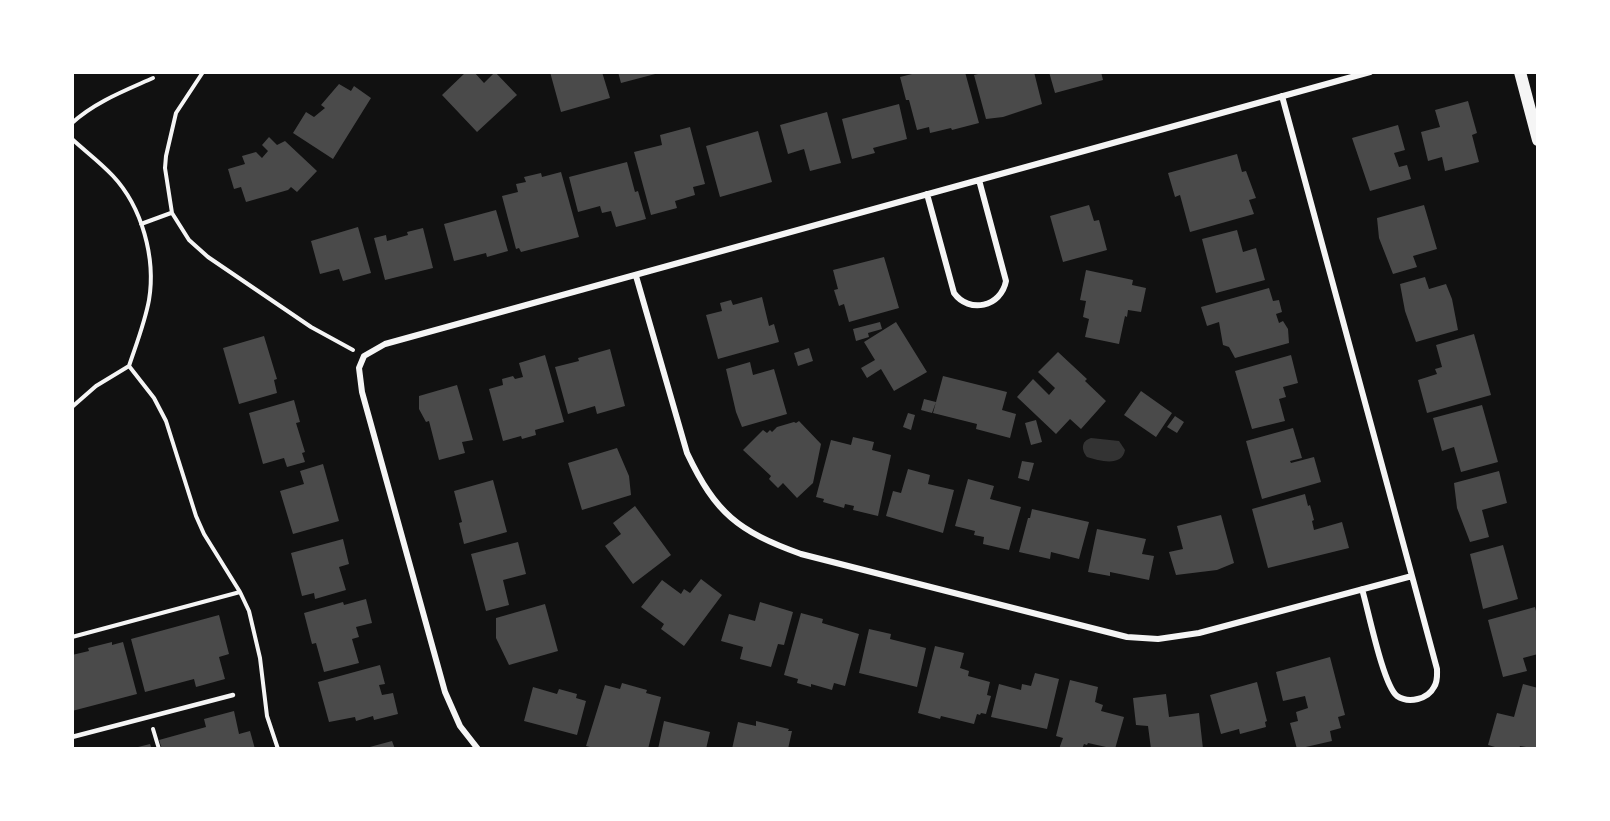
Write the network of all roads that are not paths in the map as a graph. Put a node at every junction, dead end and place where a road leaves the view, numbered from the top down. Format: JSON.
{"nodes":[{"id":1,"x":1370,"y":72,"type":"edge"},
{"id":2,"x":1520,"y":72,"type":"edge"},
{"id":3,"x":1282,"y":96,"type":"junction"},
{"id":4,"x":1538,"y":140,"type":"edge"},
{"id":5,"x":979,"y":180,"type":"junction"},
{"id":6,"x":927,"y":194,"type":"junction"},
{"id":7,"x":636,"y":276,"type":"junction"},
{"id":8,"x":1412,"y":576,"type":"junction"},
{"id":9,"x":1362,"y":589,"type":"junction"},
{"id":10,"x":233,"y":695,"type":"dead end"},
{"id":11,"x":72,"y":737,"type":"edge"},
{"id":12,"x":478,"y":749,"type":"edge"}],
"edges":[{"from":1,"to":3,"type":"street"},
{"from":2,"to":4,"type":"main road"},
{"from":3,"to":5,"type":"street"},
{"from":3,"to":8,"type":"street"},
{"from":5,"to":6,"type":"street"},
{"from":5,"to":6,"type":"street"},
{"from":6,"to":7,"type":"street"},
{"from":7,"to":9,"type":"street"},
{"from":7,"to":12,"type":"street"},
{"from":8,"to":9,"type":"street"},
{"from":8,"to":9,"type":"street"},
{"from":10,"to":11,"type":"lane"}]}
